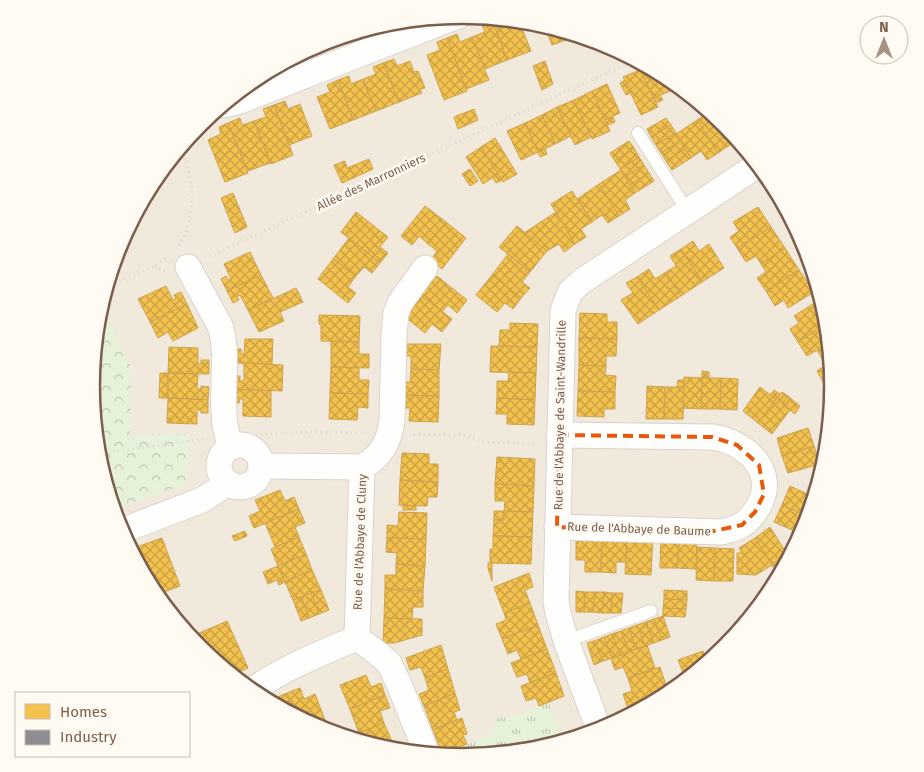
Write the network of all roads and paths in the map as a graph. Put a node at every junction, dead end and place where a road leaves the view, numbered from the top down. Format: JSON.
{"nodes":[{"id":1,"x":433,"y":25,"type":"edge"},
{"id":2,"x":627,"y":64,"type":"edge"},
{"id":3,"x":238,"y":101,"type":"edge"},
{"id":4,"x":638,"y":133,"type":"dead end"},
{"id":5,"x":183,"y":155,"type":"edge"},
{"id":6,"x":752,"y":169,"type":"edge"},
{"id":7,"x":688,"y":212,"type":"junction"},
{"id":8,"x":177,"y":257,"type":"junction"},
{"id":9,"x":155,"y":266,"type":"junction"},
{"id":10,"x":425,"y":268,"type":"dead end"},
{"id":11,"x":115,"y":283,"type":"edge"},
{"id":12,"x":559,"y":436,"type":"junction"},
{"id":13,"x":229,"y":441,"type":"junction"},
{"id":14,"x":106,"y":453,"type":"edge"},
{"id":15,"x":261,"y":466,"type":"junction"},
{"id":16,"x":362,"y":467,"type":"junction"},
{"id":17,"x":227,"y":482,"type":"junction"},
{"id":18,"x":557,"y":526,"type":"junction"},
{"id":19,"x":128,"y":528,"type":"edge"},
{"id":20,"x":651,"y":611,"type":"dead end"},
{"id":21,"x":357,"y":638,"type":"junction"},
{"id":22,"x":566,"y":641,"type":"junction"},
{"id":23,"x":259,"y":685,"type":"edge"},
{"id":24,"x":595,"y":723,"type":"edge"},
{"id":25,"x":424,"y":746,"type":"edge"}],
"edges":[{"from":1,"to":3,"type":"street"},
{"from":2,"to":8,"type":"path","name":"Allée des Marronniers"},
{"from":4,"to":7,"type":"lane"},
{"from":5,"to":8,"type":"path"},
{"from":6,"to":7,"type":"street","name":"Rue de l'Abbaye de Saint-Wandrille"},
{"from":7,"to":12,"type":"street","name":"Rue de l'Abbaye de Saint-Wandrille"},
{"from":8,"to":9,"type":"path"},
{"from":8,"to":9,"type":"path","name":"Allée des Marronniers"},
{"from":8,"to":13,"type":"street"},
{"from":9,"to":11,"type":"path"},
{"from":10,"to":16,"type":"street","name":"Rue de l'Abbaye de Cluny"},
{"from":12,"to":18,"type":"street","name":"Rue de l'Abbaye de Saint-Wandrille"},
{"from":12,"to":18,"type":"street","name":"Rue de l'Abbaye de Baume"},
{"from":13,"to":14,"type":"path"},
{"from":13,"to":15,"type":"street"},
{"from":13,"to":17,"type":"street"},
{"from":15,"to":16,"type":"street"},
{"from":15,"to":17,"type":"street"},
{"from":16,"to":21,"type":"street","name":"Rue de l'Abbaye de Cluny"},
{"from":17,"to":19,"type":"street"},
{"from":18,"to":22,"type":"street","name":"Rue de l'Abbaye de Saint-Wandrille"},
{"from":20,"to":22,"type":"lane"},
{"from":21,"to":23,"type":"street"},
{"from":21,"to":25,"type":"street"},
{"from":22,"to":24,"type":"street","name":"Rue de l'Abbaye de Saint-Wandrille"}]}
